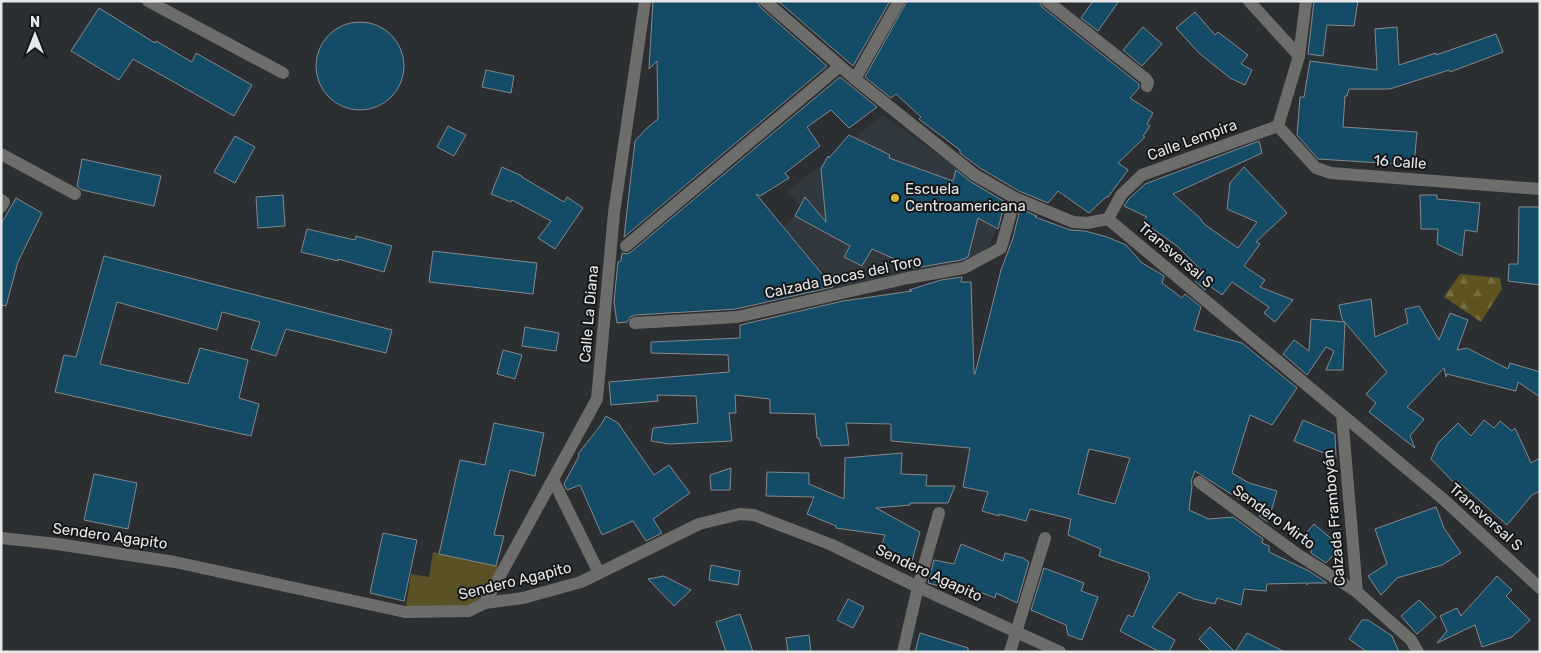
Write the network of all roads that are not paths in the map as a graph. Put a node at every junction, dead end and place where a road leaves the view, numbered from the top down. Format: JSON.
{"nodes":[{"id":1,"x":148,"y":1,"type":"edge"},
{"id":2,"x":645,"y":1,"type":"edge"},
{"id":3,"x":765,"y":1,"type":"edge"},
{"id":4,"x":899,"y":1,"type":"edge"},
{"id":5,"x":1047,"y":1,"type":"edge"},
{"id":6,"x":1249,"y":1,"type":"edge"},
{"id":7,"x":1306,"y":1,"type":"edge"},
{"id":8,"x":1299,"y":56,"type":"junction"},
{"id":9,"x":840,"y":66,"type":"junction"},
{"id":10,"x":283,"y":73,"type":"dead end"},
{"id":11,"x":855,"y":79,"type":"junction"},
{"id":12,"x":1147,"y":86,"type":"dead end"},
{"id":13,"x":1278,"y":126,"type":"junction"},
{"id":14,"x":1,"y":154,"type":"edge"},
{"id":15,"x":1540,"y":189,"type":"edge"},
{"id":16,"x":75,"y":194,"type":"dead end"},
{"id":17,"x":1015,"y":198,"type":"junction"},
{"id":18,"x":1,"y":200,"type":"edge"},
{"id":19,"x":1,"y":207,"type":"edge"},
{"id":20,"x":1108,"y":220,"type":"junction"},
{"id":21,"x":626,"y":246,"type":"dead end"},
{"id":22,"x":635,"y":323,"type":"dead end"},
{"id":23,"x":1342,"y":415,"type":"junction"},
{"id":24,"x":553,"y":480,"type":"junction"},
{"id":25,"x":1199,"y":482,"type":"dead end"},
{"id":26,"x":939,"y":513,"type":"dead end"},
{"id":27,"x":1,"y":538,"type":"edge"},
{"id":28,"x":1046,"y":538,"type":"dead end"},
{"id":29,"x":599,"y":573,"type":"junction"},
{"id":30,"x":918,"y":587,"type":"junction"},
{"id":31,"x":1540,"y":588,"type":"edge"},
{"id":32,"x":1357,"y":592,"type":"junction"},
{"id":33,"x":485,"y":603,"type":"junction"},
{"id":34,"x":1017,"y":631,"type":"junction"},
{"id":35,"x":902,"y":652,"type":"edge"},
{"id":36,"x":1010,"y":652,"type":"edge"},
{"id":37,"x":1060,"y":652,"type":"edge"},
{"id":38,"x":1418,"y":652,"type":"edge"}],
"edges":[{"from":1,"to":10,"type":"street"},
{"from":2,"to":24,"type":"street","name":"Calle La Diana"},
{"from":3,"to":9,"type":"street"},
{"from":4,"to":11,"type":"street"},
{"from":5,"to":12,"type":"street"},
{"from":6,"to":8,"type":"street"},
{"from":7,"to":8,"type":"street"},
{"from":8,"to":13,"type":"street"},
{"from":9,"to":11,"type":"street"},
{"from":9,"to":21,"type":"street"},
{"from":11,"to":17,"type":"street"},
{"from":13,"to":15,"type":"street","name":"16 Calle"},
{"from":13,"to":20,"type":"street","name":"Calle Lempira"},
{"from":14,"to":16,"type":"street"},
{"from":17,"to":20,"type":"street"},
{"from":17,"to":22,"type":"street","name":"Calzada Bocas del Toro"},
{"from":18,"to":19,"type":"street"},
{"from":20,"to":23,"type":"street","name":"Transversal S"},
{"from":23,"to":31,"type":"street","name":"Transversal S"},
{"from":23,"to":32,"type":"street","name":"Calzada Framboyán"},
{"from":24,"to":29,"type":"street"},
{"from":24,"to":33,"type":"street","name":"Calle La Diana"},
{"from":25,"to":32,"type":"street","name":"Sendero Mirto"},
{"from":26,"to":30,"type":"street"},
{"from":27,"to":33,"type":"street","name":"Sendero Agapito"},
{"from":28,"to":34,"type":"street"},
{"from":29,"to":30,"type":"street","name":"Sendero Agapito"},
{"from":29,"to":33,"type":"street","name":"Sendero Agapito"},
{"from":30,"to":34,"type":"street","name":"Sendero Agapito"},
{"from":30,"to":35,"type":"street"},
{"from":32,"to":38,"type":"street","name":"Calzada Framboyán"},
{"from":34,"to":36,"type":"street"},
{"from":34,"to":37,"type":"street","name":"Sendero Agapito"}]}
